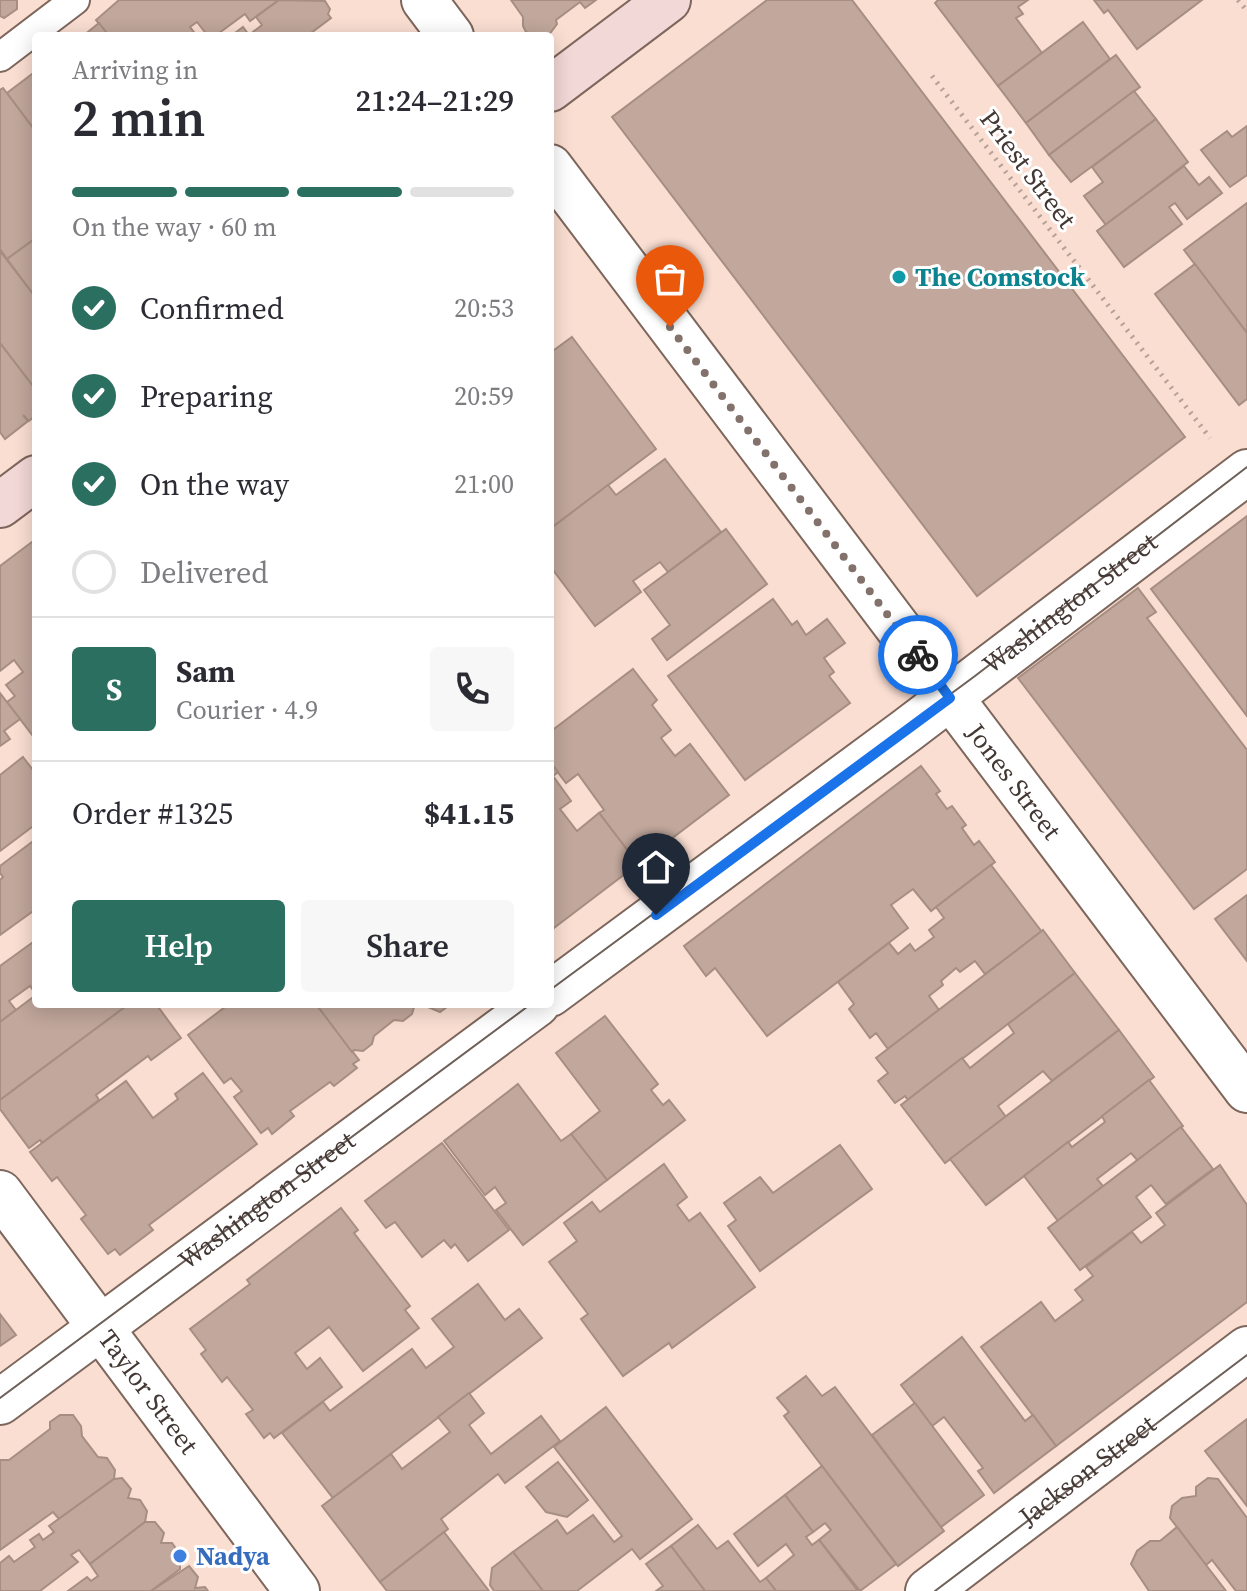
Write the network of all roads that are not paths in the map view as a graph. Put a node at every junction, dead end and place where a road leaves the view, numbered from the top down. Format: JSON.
{"nodes":[{"id":1,"x":75,"y":0,"type":"edge"},
{"id":2,"x":424,"y":0,"type":"edge"},
{"id":3,"x":668,"y":0,"type":"edge"},
{"id":4,"x":33,"y":32,"type":"edge"},
{"id":5,"x":448,"y":32,"type":"edge"},
{"id":6,"x":32,"y":33,"type":"edge"},
{"id":7,"x":0,"y":57,"type":"edge"},
{"id":8,"x":554,"y":86,"type":"edge"},
{"id":9,"x":554,"y":172,"type":"edge"},
{"id":10,"x":1247,"y":472,"type":"edge"},
{"id":11,"x":32,"y":481,"type":"edge"},
{"id":12,"x":0,"y":505,"type":"edge"},
{"id":13,"x":950,"y":698,"type":"junction"},
{"id":14,"x":554,"y":991,"type":"edge"},
{"id":15,"x":532,"y":1008,"type":"edge"},
{"id":16,"x":1247,"y":1090,"type":"edge"},
{"id":17,"x":0,"y":1193,"type":"edge"},
{"id":18,"x":102,"y":1327,"type":"junction"},
{"id":19,"x":1247,"y":1349,"type":"edge"},
{"id":20,"x":0,"y":1402,"type":"edge"},
{"id":21,"x":297,"y":1591,"type":"edge"},
{"id":22,"x":928,"y":1591,"type":"edge"}],
"edges":[{"from":1,"to":4,"type":"lane"},
{"from":2,"to":5,"type":"street"},
{"from":3,"to":8,"type":"street"},
{"from":6,"to":7,"type":"lane"},
{"from":9,"to":13,"type":"street","name":"Jones Street"},
{"from":10,"to":13,"type":"street","name":"Washington Street"},
{"from":11,"to":12,"type":"street"},
{"from":13,"to":14,"type":"street","name":"Washington Street"},
{"from":13,"to":16,"type":"street","name":"Jones Street"},
{"from":15,"to":18,"type":"street","name":"Washington Street"},
{"from":17,"to":18,"type":"street","name":"Taylor Street"},
{"from":18,"to":20,"type":"street","name":"Washington Street"},
{"from":18,"to":21,"type":"street","name":"Taylor Street"},
{"from":19,"to":22,"type":"street","name":"Jackson Street"}]}
